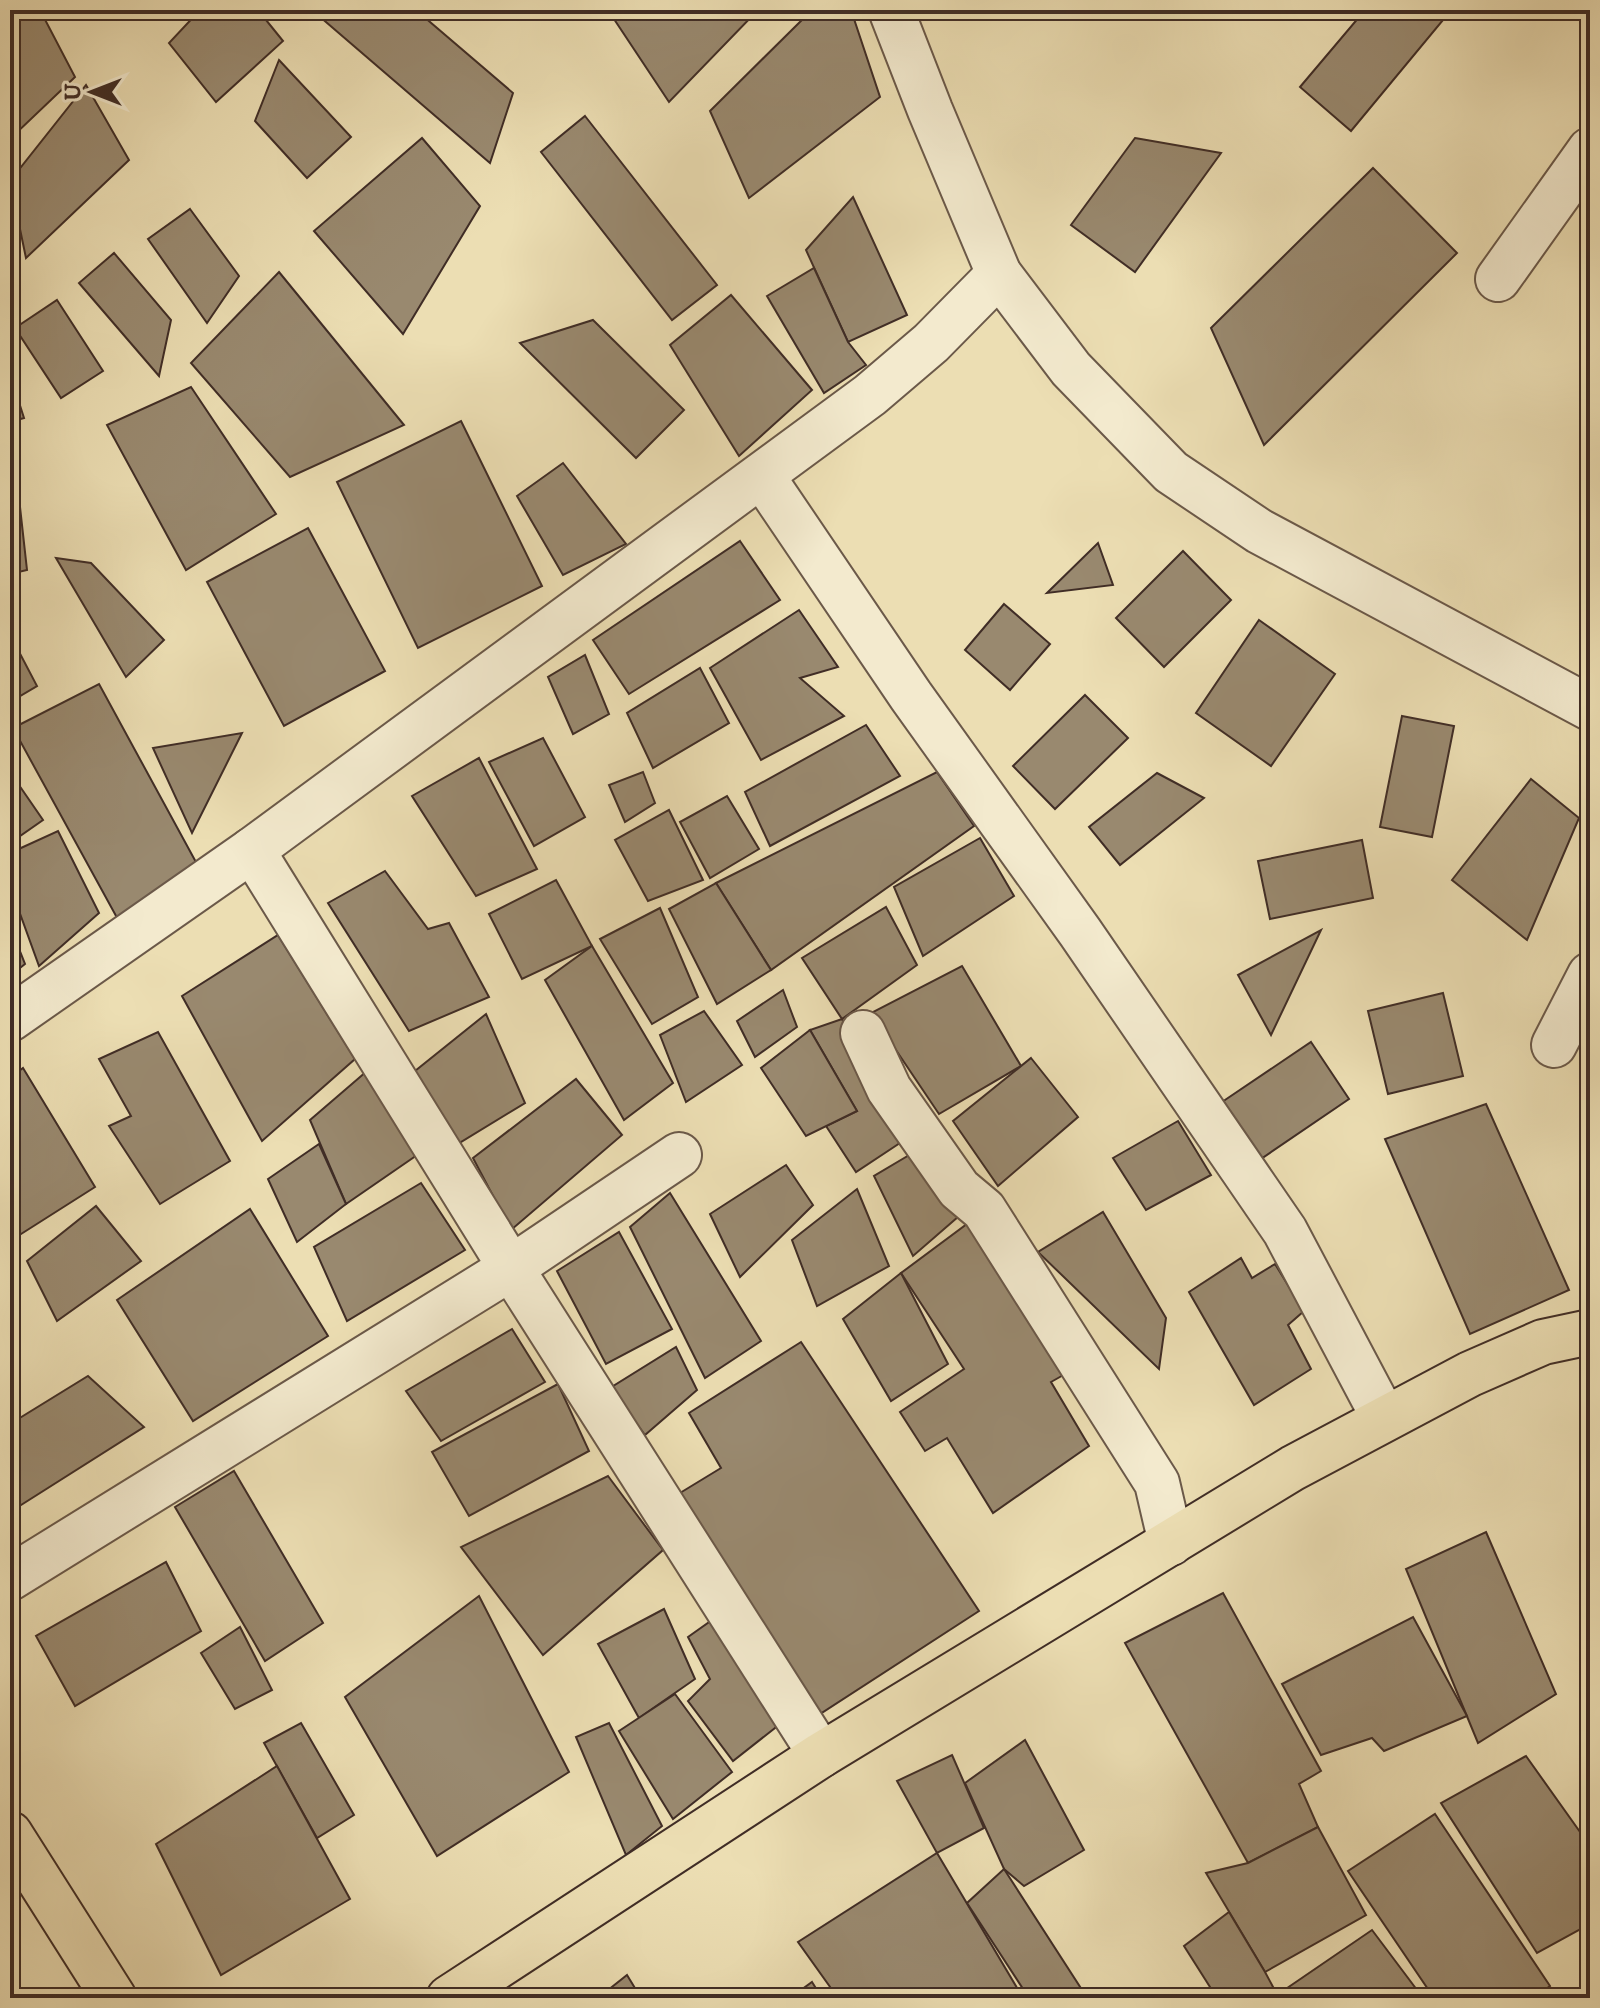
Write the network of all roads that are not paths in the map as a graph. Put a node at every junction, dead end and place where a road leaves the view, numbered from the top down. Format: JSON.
{"nodes":[{"id":1,"x":891,"y":10,"type":"edge"},
{"id":2,"x":1590,"y":150,"type":"edge"},
{"id":3,"x":999,"y":274,"type":"junction"},
{"id":4,"x":1498,"y":279,"type":"dead end"},
{"id":5,"x":762,"y":476,"type":"junction"},
{"id":6,"x":1590,"y":708,"type":"edge"},
{"id":7,"x":252,"y":850,"type":"junction"},
{"id":8,"x":1590,"y":975,"type":"edge"},
{"id":9,"x":10,"y":1019,"type":"edge"},
{"id":10,"x":863,"y":1033,"type":"dead end"},
{"id":11,"x":1554,"y":1045,"type":"dead end"},
{"id":12,"x":679,"y":1155,"type":"dead end"},
{"id":13,"x":511,"y":1268,"type":"junction"},
{"id":14,"x":1590,"y":1332,"type":"edge"},
{"id":15,"x":1384,"y":1418,"type":"junction"},
{"id":16,"x":1171,"y":1543,"type":"junction"},
{"id":17,"x":10,"y":1578,"type":"edge"},
{"id":18,"x":821,"y":1755,"type":"junction"},
{"id":19,"x":10,"y":1834,"type":"edge"},
{"id":20,"x":114,"y":1998,"type":"edge"},
{"id":21,"x":449,"y":1998,"type":"edge"}],
"edges":[{"from":1,"to":3,"type":"street"},
{"from":2,"to":4,"type":"street"},
{"from":3,"to":5,"type":"street"},
{"from":3,"to":6,"type":"street"},
{"from":5,"to":7,"type":"street"},
{"from":5,"to":15,"type":"street"},
{"from":7,"to":9,"type":"street"},
{"from":7,"to":13,"type":"street"},
{"from":8,"to":11,"type":"street"},
{"from":10,"to":16,"type":"street"},
{"from":12,"to":13,"type":"street"},
{"from":13,"to":17,"type":"street"},
{"from":13,"to":18,"type":"street"},
{"from":14,"to":15,"type":"highway"},
{"from":15,"to":16,"type":"highway"},
{"from":16,"to":18,"type":"highway"},
{"from":18,"to":21,"type":"highway"},
{"from":19,"to":20,"type":"highway"}]}
